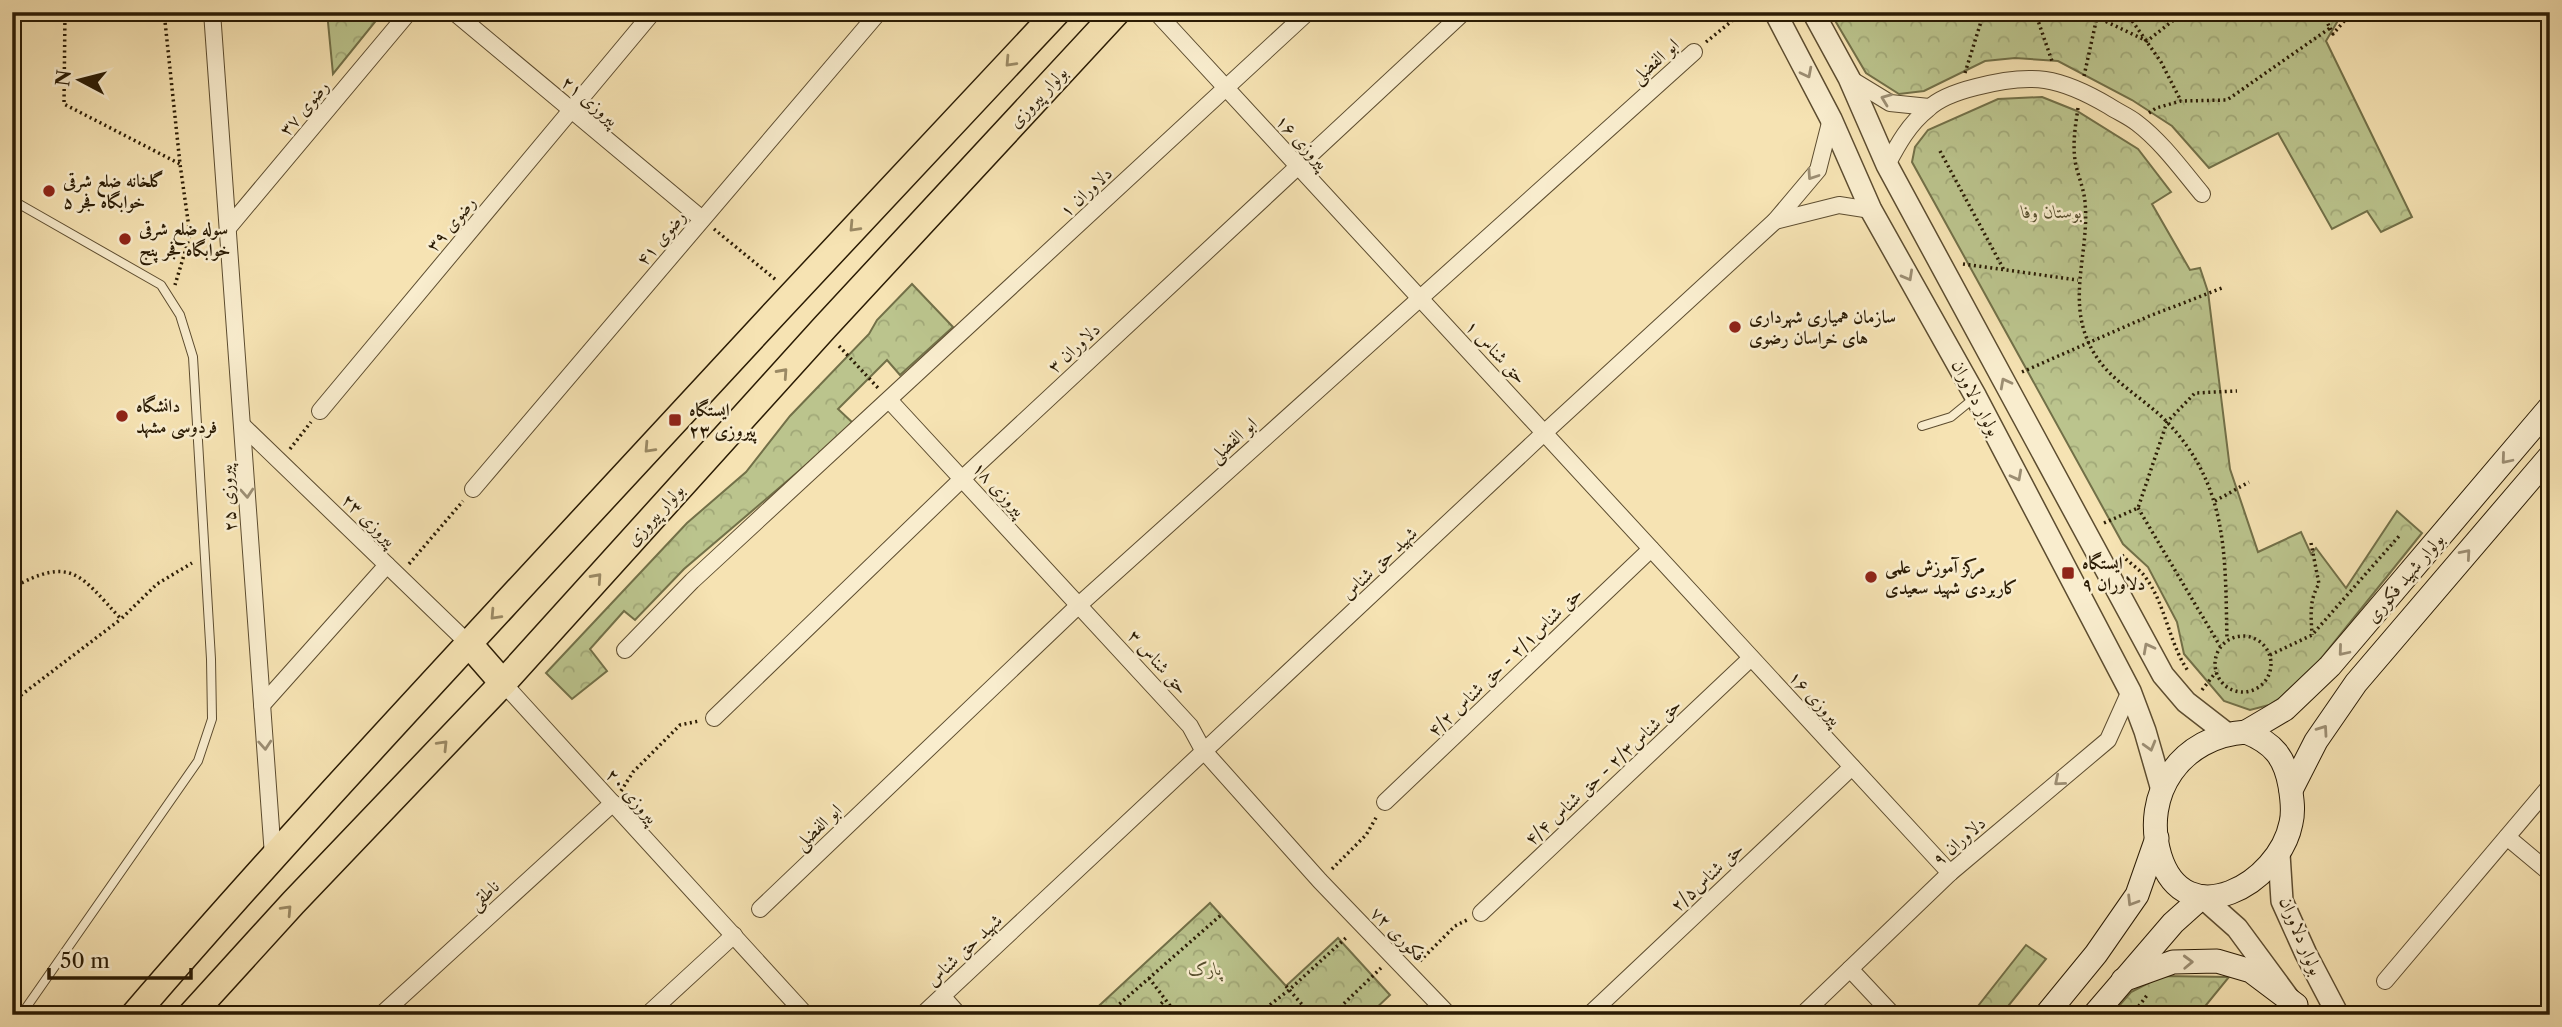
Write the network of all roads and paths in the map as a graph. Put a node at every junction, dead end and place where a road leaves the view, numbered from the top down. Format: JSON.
{"nodes":[{"id":1,"x":65,"y":12,"type":"edge"},
{"id":2,"x":164,"y":12,"type":"edge"},
{"id":3,"x":212,"y":12,"type":"edge"},
{"id":4,"x":409,"y":12,"type":"edge"},
{"id":5,"x":454,"y":12,"type":"edge"},
{"id":6,"x":653,"y":12,"type":"edge"},
{"id":7,"x":879,"y":12,"type":"edge"},
{"id":8,"x":1057,"y":12,"type":"edge"},
{"id":9,"x":1117,"y":12,"type":"edge"},
{"id":10,"x":1156,"y":12,"type":"edge"},
{"id":11,"x":1307,"y":12,"type":"edge"},
{"id":12,"x":1464,"y":12,"type":"edge"},
{"id":13,"x":1744,"y":12,"type":"edge"},
{"id":14,"x":1775,"y":12,"type":"edge"},
{"id":15,"x":1814,"y":12,"type":"edge"},
{"id":16,"x":1984,"y":12,"type":"edge"},
{"id":17,"x":2035,"y":12,"type":"edge"},
{"id":18,"x":2086,"y":12,"type":"edge"},
{"id":19,"x":2126,"y":12,"type":"edge"},
{"id":20,"x":2178,"y":12,"type":"edge"},
{"id":21,"x":2322,"y":12,"type":"edge"},
{"id":22,"x":2352,"y":12,"type":"edge"},
{"id":23,"x":2097,"y":17,"type":"junction"},
{"id":24,"x":2330,"y":27,"type":"junction"},
{"id":25,"x":2147,"y":41,"type":"junction"},
{"id":26,"x":1693,"y":52,"type":"joint"},
{"id":27,"x":1849,"y":78,"type":"junction"},
{"id":28,"x":2060,"y":82,"type":"junction"},
{"id":29,"x":1226,"y":88,"type":"junction"},
{"id":30,"x":2081,"y":90,"type":"junction"},
{"id":31,"x":1959,"y":92,"type":"junction"},
{"id":32,"x":2181,"y":100,"type":"junction"},
{"id":33,"x":1929,"y":107,"type":"junction"},
{"id":34,"x":571,"y":110,"type":"junction"},
{"id":35,"x":1831,"y":119,"type":"junction"},
{"id":36,"x":2136,"y":123,"type":"junction"},
{"id":37,"x":1940,"y":151,"type":"dead end"},
{"id":38,"x":180,"y":164,"type":"junction"},
{"id":39,"x":1887,"y":165,"type":"junction"},
{"id":40,"x":1297,"y":166,"type":"junction"},
{"id":41,"x":2202,"y":194,"type":"dead end"},
{"id":42,"x":12,"y":200,"type":"edge"},
{"id":43,"x":1871,"y":210,"type":"junction"},
{"id":44,"x":702,"y":219,"type":"junction"},
{"id":45,"x":1775,"y":221,"type":"junction"},
{"id":46,"x":228,"y":228,"type":"junction"},
{"id":47,"x":2004,"y":270,"type":"junction"},
{"id":48,"x":1969,"y":276,"type":"dead end"},
{"id":49,"x":2078,"y":280,"type":"junction"},
{"id":50,"x":2222,"y":288,"type":"dead end"},
{"id":51,"x":1419,"y":298,"type":"junction"},
{"id":52,"x":171,"y":301,"type":"junction"},
{"id":53,"x":2089,"y":343,"type":"junction"},
{"id":54,"x":2022,"y":372,"type":"dead end"},
{"id":55,"x":2236,"y":391,"type":"dead end"},
{"id":56,"x":1976,"y":397,"type":"junction"},
{"id":57,"x":890,"y":401,"type":"junction"},
{"id":58,"x":2550,"y":407,"type":"edge"},
{"id":59,"x":320,"y":411,"type":"joint"},
{"id":60,"x":2167,"y":422,"type":"junction"},
{"id":61,"x":242,"y":425,"type":"junction"},
{"id":62,"x":1922,"y":426,"type":"dead end"},
{"id":63,"x":1544,"y":433,"type":"junction"},
{"id":64,"x":2550,"y":456,"type":"edge"},
{"id":65,"x":280,"y":461,"type":"junction"},
{"id":66,"x":963,"y":478,"type":"junction"},
{"id":67,"x":2249,"y":482,"type":"dead end"},
{"id":68,"x":473,"y":489,"type":"joint"},
{"id":69,"x":2215,"y":501,"type":"junction"},
{"id":70,"x":2138,"y":508,"type":"junction"},
{"id":71,"x":2110,"y":534,"type":"dead end"},
{"id":72,"x":2400,"y":535,"type":"dead end"},
{"id":73,"x":2311,"y":543,"type":"dead end"},
{"id":74,"x":2117,"y":545,"type":"dead end"},
{"id":75,"x":1651,"y":549,"type":"junction"},
{"id":76,"x":205,"y":560,"type":"junction"},
{"id":77,"x":393,"y":571,"type":"junction"},
{"id":78,"x":12,"y":588,"type":"edge"},
{"id":79,"x":1080,"y":604,"type":"junction"},
{"id":80,"x":121,"y":619,"type":"junction"},
{"id":81,"x":2312,"y":635,"type":"junction"},
{"id":82,"x":2227,"y":640,"type":"junction"},
{"id":83,"x":469,"y":643,"type":"junction"},
{"id":84,"x":2220,"y":646,"type":"junction"},
{"id":85,"x":625,"y":650,"type":"dead end"},
{"id":86,"x":2270,"y":655,"type":"junction"},
{"id":87,"x":1751,"y":658,"type":"junction"},
{"id":88,"x":2216,"y":672,"type":"junction"},
{"id":89,"x":503,"y":683,"type":"junction"},
{"id":90,"x":2130,"y":691,"type":"junction"},
{"id":91,"x":2201,"y":691,"type":"junction"},
{"id":92,"x":2209,"y":698,"type":"dead end"},
{"id":93,"x":12,"y":702,"type":"edge"},
{"id":94,"x":262,"y":705,"type":"junction"},
{"id":95,"x":714,"y":718,"type":"joint"},
{"id":96,"x":2236,"y":733,"type":"junction"},
{"id":97,"x":1203,"y":750,"type":"junction"},
{"id":98,"x":1852,"y":767,"type":"junction"},
{"id":99,"x":2550,"y":786,"type":"edge"},
{"id":100,"x":2162,"y":790,"type":"junction"},
{"id":101,"x":2291,"y":790,"type":"junction"},
{"id":102,"x":1385,"y":802,"type":"joint"},
{"id":103,"x":613,"y":803,"type":"junction"},
{"id":104,"x":2507,"y":837,"type":"junction"},
{"id":105,"x":2157,"y":838,"type":"junction"},
{"id":106,"x":2279,"y":854,"type":"junction"},
{"id":107,"x":273,"y":856,"type":"junction"},
{"id":108,"x":1950,"y":873,"type":"junction"},
{"id":109,"x":2550,"y":873,"type":"edge"},
{"id":110,"x":1320,"y":881,"type":"junction"},
{"id":111,"x":2202,"y":897,"type":"junction"},
{"id":112,"x":760,"y":909,"type":"dead end"},
{"id":113,"x":1481,"y":913,"type":"joint"},
{"id":114,"x":1221,"y":915,"type":"dead end"},
{"id":115,"x":1360,"y":923,"type":"junction"},
{"id":116,"x":734,"y":935,"type":"junction"},
{"id":117,"x":1395,"y":956,"type":"junction"},
{"id":118,"x":1850,"y":969,"type":"junction"},
{"id":119,"x":1409,"y":972,"type":"junction"},
{"id":120,"x":1149,"y":978,"type":"junction"},
{"id":121,"x":2123,"y":979,"type":"junction"},
{"id":122,"x":2385,"y":981,"type":"dead end"},
{"id":123,"x":1288,"y":988,"type":"junction"},
{"id":124,"x":943,"y":997,"type":"junction"},
{"id":125,"x":1165,"y":1000,"type":"junction"},
{"id":126,"x":2299,"y":1010,"type":"edge"},
{"id":127,"x":21,"y":1015,"type":"edge"},
{"id":128,"x":134,"y":1015,"type":"edge"},
{"id":129,"x":191,"y":1015,"type":"edge"},
{"id":130,"x":381,"y":1015,"type":"edge"},
{"id":131,"x":648,"y":1015,"type":"edge"},
{"id":132,"x":806,"y":1015,"type":"edge"},
{"id":133,"x":922,"y":1015,"type":"edge"},
{"id":134,"x":959,"y":1015,"type":"edge"},
{"id":135,"x":1107,"y":1015,"type":"edge"},
{"id":136,"x":1149,"y":1015,"type":"edge"},
{"id":137,"x":1177,"y":1015,"type":"edge"},
{"id":138,"x":1257,"y":1015,"type":"edge"},
{"id":139,"x":1311,"y":1015,"type":"edge"},
{"id":140,"x":1332,"y":1015,"type":"edge"},
{"id":141,"x":1449,"y":1015,"type":"edge"},
{"id":142,"x":1589,"y":1015,"type":"edge"},
{"id":143,"x":1802,"y":1015,"type":"edge"},
{"id":144,"x":1894,"y":1015,"type":"edge"},
{"id":145,"x":2046,"y":1015,"type":"edge"},
{"id":146,"x":2094,"y":1015,"type":"edge"},
{"id":147,"x":2338,"y":1015,"type":"edge"}],
"edges":[{"from":1,"to":38,"type":"path"},
{"from":2,"to":38,"type":"path"},
{"from":3,"to":46,"type":"street","name":"پیروزی ۲۵"},
{"from":4,"to":46,"type":"street","name":"رضوی ۳۷"},
{"from":5,"to":34,"type":"street","name":"پیروزی ۲۱"},
{"from":6,"to":34,"type":"street","name":"رضوی ۳۹"},
{"from":7,"to":44,"type":"street","name":"رضوی ۴۱"},
{"from":8,"to":83,"type":"main road","one_way":true},
{"from":89,"to":9,"type":"main road","name":"بولوار پیروزی","one_way":true},
{"from":10,"to":29,"type":"street","name":"پیروزی ۱۶"},
{"from":11,"to":29,"type":"street","name":"دلاوران ۱"},
{"from":12,"to":40,"type":"street","name":"دلاوران ۳"},
{"from":13,"to":26,"type":"path","name":"ابو الفضلی"},
{"from":14,"to":35,"type":"street","name":"بولوار دلاوران","one_way":true},
{"from":15,"to":27,"type":"street","name":"بولوار دلاوران"},
{"from":16,"to":31,"type":"path"},
{"from":17,"to":28,"type":"path"},
{"from":18,"to":23,"type":"path"},
{"from":19,"to":25,"type":"path"},
{"from":20,"to":25,"type":"path"},
{"from":21,"to":24,"type":"path"},
{"from":22,"to":24,"type":"path"},
{"from":23,"to":25,"type":"path"},
{"from":23,"to":30,"type":"path"},
{"from":24,"to":32,"type":"path"},
{"from":25,"to":32,"type":"path"},
{"from":26,"to":51,"type":"street","name":"ابو الفضلی"},
{"from":33,"to":27,"type":"street","one_way":true},
{"from":27,"to":39,"type":"street","name":"بولوار دلاوران"},
{"from":28,"to":30,"type":"street"},
{"from":28,"to":31,"type":"street"},
{"from":29,"to":40,"type":"street","name":"پیروزی ۱۶"},
{"from":29,"to":57,"type":"street","name":"دلاوران ۱"},
{"from":30,"to":36,"type":"street"},
{"from":30,"to":49,"type":"path"},
{"from":31,"to":33,"type":"street"},
{"from":32,"to":36,"type":"path"},
{"from":33,"to":39,"type":"street"},
{"from":34,"to":44,"type":"street","name":"پیروزی ۲۱"},
{"from":34,"to":59,"type":"street","name":"رضوی ۳۹"},
{"from":35,"to":43,"type":"street","name":"بولوار دلاوران"},
{"from":35,"to":45,"type":"street","name":"شهید حق شناس","one_way":true},
{"from":36,"to":41,"type":"street"},
{"from":37,"to":47,"type":"path"},
{"from":38,"to":52,"type":"path"},
{"from":96,"to":39,"type":"street","name":"بولوار دلاوران","one_way":true},
{"from":40,"to":51,"type":"street","name":"پیروزی ۱۶"},
{"from":40,"to":66,"type":"street","name":"دلاوران ۳"},
{"from":42,"to":52,"type":"lane"},
{"from":43,"to":45,"type":"street"},
{"from":43,"to":56,"type":"street","name":"بولوار دلاوران","one_way":true},
{"from":44,"to":68,"type":"street","name":"رضوی ۴۱"},
{"from":45,"to":63,"type":"street","name":"شهید حق شناس"},
{"from":46,"to":61,"type":"street","name":"پیروزی ۲۵"},
{"from":47,"to":48,"type":"path"},
{"from":47,"to":49,"type":"path"},
{"from":49,"to":53,"type":"path"},
{"from":50,"to":53,"type":"path"},
{"from":51,"to":63,"type":"street","name":"حق شناس ۱"},
{"from":51,"to":79,"type":"street","name":"ابو الفضلی"},
{"from":52,"to":76,"type":"lane"},
{"from":53,"to":54,"type":"path"},
{"from":53,"to":60,"type":"path"},
{"from":55,"to":60,"type":"path"},
{"from":56,"to":62,"type":"lane"},
{"from":56,"to":90,"type":"street","name":"بولوار دلاوران","one_way":true},
{"from":57,"to":66,"type":"street","name":"پیروزی ۱۸"},
{"from":57,"to":85,"type":"street","name":"دلاوران ۱"},
{"from":58,"to":96,"type":"main road","name":"بولوار شهید فکوری","one_way":true},
{"from":59,"to":65,"type":"path"},
{"from":60,"to":69,"type":"path"},
{"from":60,"to":70,"type":"path"},
{"from":61,"to":65,"type":"street","name":"پیروزی ۲۳"},
{"from":61,"to":94,"type":"street","name":"پیروزی ۲۵","one_way":true},
{"from":63,"to":75,"type":"street","name":"حق شناس ۱"},
{"from":63,"to":97,"type":"street","name":"شهید حق شناس"},
{"from":101,"to":64,"type":"main road","name":"بولوار شهید فکوری","one_way":true},
{"from":65,"to":77,"type":"street","name":"پیروزی ۲۳"},
{"from":66,"to":79,"type":"street","name":"پیروزی ۱۸"},
{"from":66,"to":95,"type":"street","name":"دلاوران ۳"},
{"from":67,"to":69,"type":"path"},
{"from":68,"to":77,"type":"path"},
{"from":69,"to":82,"type":"path"},
{"from":70,"to":71,"type":"path"},
{"from":70,"to":84,"type":"path"},
{"from":72,"to":81,"type":"path"},
{"from":73,"to":81,"type":"path"},
{"from":74,"to":91,"type":"path"},
{"from":75,"to":87,"type":"street","name":"پیروزی ۱۶"},
{"from":75,"to":102,"type":"street","name":"حق شناس۲/۱ - حق شناس ۴/۲"},
{"from":76,"to":80,"type":"path"},
{"from":76,"to":127,"type":"lane"},
{"from":77,"to":83,"type":"street","name":"پیروزی ۲۳"},
{"from":77,"to":94,"type":"street"},
{"from":78,"to":80,"type":"path"},
{"from":79,"to":97,"type":"street","name":"حق شناس ۳"},
{"from":79,"to":112,"type":"street","name":"ابو الفضلی"},
{"from":80,"to":93,"type":"path"},
{"from":81,"to":86,"type":"path"},
{"from":82,"to":84,"type":"path"},
{"from":82,"to":86,"type":"path"},
{"from":83,"to":89,"type":"main road"},
{"from":83,"to":107,"type":"main road"},
{"from":84,"to":88,"type":"path"},
{"from":86,"to":88,"type":"path"},
{"from":87,"to":98,"type":"street","name":"پیروزی ۱۶"},
{"from":87,"to":113,"type":"street","name":"حق شناس۲/۳ - حق شناس ۴/۴"},
{"from":88,"to":91,"type":"path"},
{"from":89,"to":103,"type":"street","name":"پیروزی ۲۰"},
{"from":129,"to":89,"type":"main road","name":"بولوار پیروزی","one_way":true},
{"from":90,"to":100,"type":"street","name":"بولوار دلاوران","one_way":true},
{"from":90,"to":108,"type":"street","name":"دلاوران ۹","one_way":true},
{"from":91,"to":92,"type":"path"},
{"from":94,"to":107,"type":"street","name":"پیروزی ۲۵","one_way":true},
{"from":95,"to":103,"type":"path"},
{"from":96,"to":100,"type":"main road"},
{"from":96,"to":101,"type":"main road"},
{"from":97,"to":110,"type":"street","name":"حق شناس ۳"},
{"from":97,"to":124,"type":"street","name":"شهید حق شناس"},
{"from":98,"to":108,"type":"street","name":"پیروزی ۱۶"},
{"from":98,"to":142,"type":"street","name":"حق شناس۲/۵"},
{"from":99,"to":104,"type":"street"},
{"from":100,"to":105,"type":"main road"},
{"from":101,"to":106,"type":"main road"},
{"from":102,"to":110,"type":"path"},
{"from":103,"to":116,"type":"street","name":"پیروزی ۲۰"},
{"from":103,"to":130,"type":"street","name":"ناطقی"},
{"from":104,"to":109,"type":"street"},
{"from":104,"to":122,"type":"street"},
{"from":105,"to":111,"type":"main road"},
{"from":105,"to":145,"type":"main road","one_way":true},
{"from":106,"to":111,"type":"main road"},
{"from":106,"to":147,"type":"street","name":"بولوار دلاوران"},
{"from":107,"to":128,"type":"main road"},
{"from":108,"to":118,"type":"street","name":"دلاوران ۹"},
{"from":110,"to":115,"type":"street","name":"فکوری ۷۲"},
{"from":111,"to":121,"type":"main road"},
{"from":111,"to":126,"type":"street","name":"بولوار دلاوران"},
{"from":113,"to":119,"type":"path"},
{"from":114,"to":120,"type":"path"},
{"from":115,"to":117,"type":"street","name":"فکوری ۷۲"},
{"from":115,"to":123,"type":"path"},
{"from":116,"to":131,"type":"street"},
{"from":116,"to":132,"type":"street","name":"پیروزی ۲۰"},
{"from":117,"to":119,"type":"street","name":"فکوری ۷۲"},
{"from":117,"to":140,"type":"path"},
{"from":118,"to":143,"type":"street","name":"دلاوران ۹"},
{"from":118,"to":144,"type":"street"},
{"from":119,"to":141,"type":"street","name":"فکوری ۷۲"},
{"from":120,"to":125,"type":"path"},
{"from":120,"to":135,"type":"path"},
{"from":121,"to":126,"type":"main road","one_way":true},
{"from":121,"to":146,"type":"main road"},
{"from":123,"to":138,"type":"path"},
{"from":123,"to":139,"type":"path"},
{"from":124,"to":133,"type":"street","name":"شهید حق شناس"},
{"from":124,"to":134,"type":"street"},
{"from":125,"to":136,"type":"path"},
{"from":125,"to":137,"type":"path"}]}
